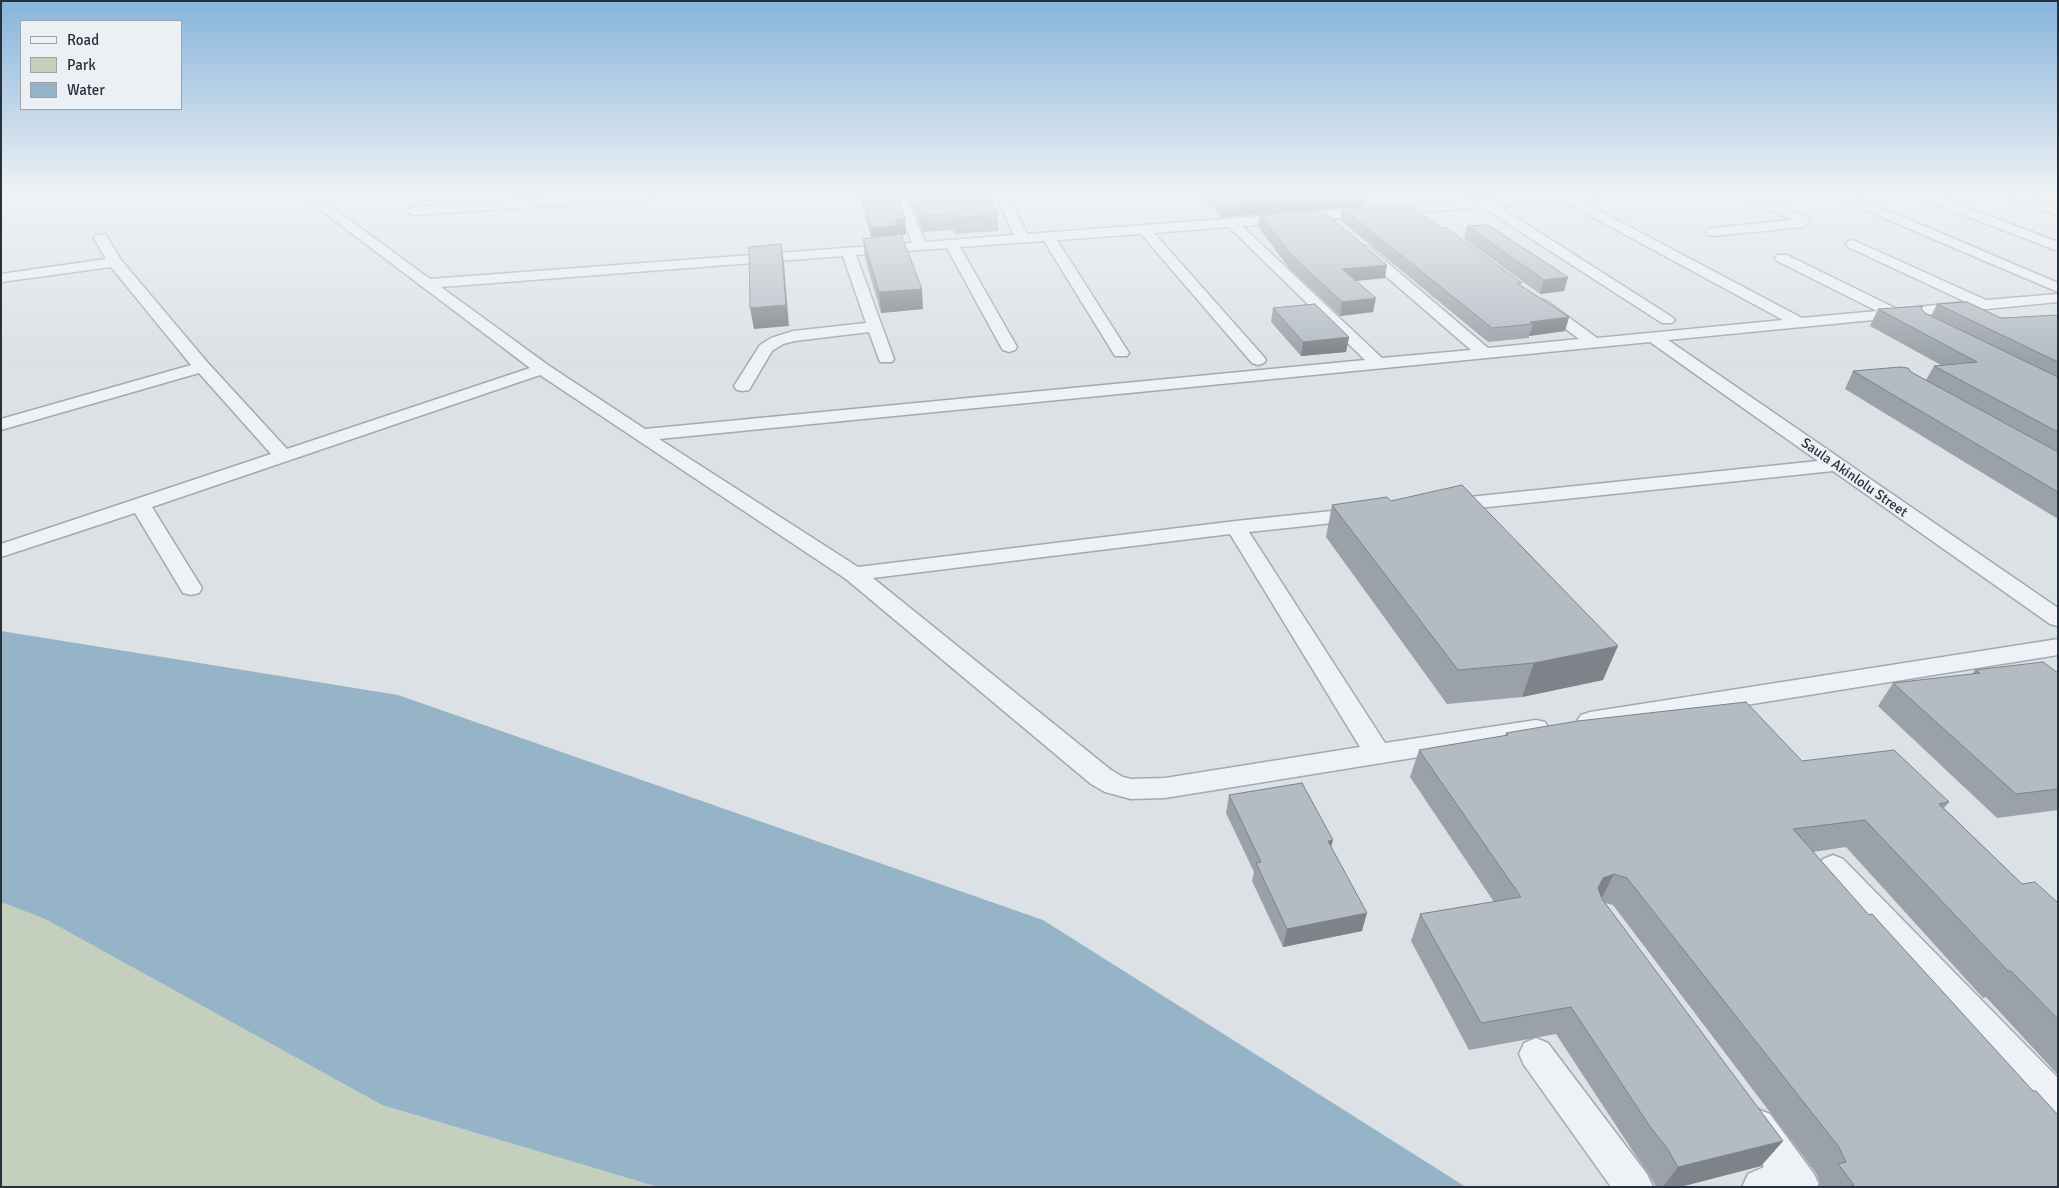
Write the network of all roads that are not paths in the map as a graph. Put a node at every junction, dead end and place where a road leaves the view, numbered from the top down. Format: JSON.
{"nodes":[{"id":1,"x":109,"y":250,"type":"edge"},
{"id":2,"x":382,"y":250,"type":"edge"},
{"id":3,"x":867,"y":250,"type":"edge"},
{"id":4,"x":955,"y":250,"type":"edge"},
{"id":5,"x":1057,"y":250,"type":"edge"},
{"id":6,"x":1163,"y":250,"type":"edge"},
{"id":7,"x":1260,"y":250,"type":"edge"},
{"id":8,"x":1364,"y":250,"type":"edge"},
{"id":9,"x":1558,"y":250,"type":"edge"},
{"id":10,"x":1665,"y":250,"type":"edge"},
{"id":11,"x":1867,"y":250,"type":"edge"},
{"id":12,"x":1970,"y":250,"type":"edge"},
{"id":13,"x":848,"y":252,"type":"junction"},
{"id":14,"x":1782,"y":258,"type":"dead end"},
{"id":15,"x":116,"y":262,"type":"junction"},
{"id":16,"x":1,"y":278,"type":"edge"},
{"id":17,"x":427,"y":284,"type":"junction"},
{"id":18,"x":2058,"y":288,"type":"edge"},
{"id":19,"x":1530,"y":296,"type":"edge"},
{"id":20,"x":2058,"y":298,"type":"edge"},
{"id":21,"x":1983,"y":305,"type":"junction"},
{"id":22,"x":1894,"y":313,"type":"junction"},
{"id":23,"x":1667,"y":320,"type":"dead end"},
{"id":24,"x":1798,"y":322,"type":"junction"},
{"id":25,"x":875,"y":327,"type":"junction"},
{"id":26,"x":1651,"y":336,"type":"junction"},
{"id":27,"x":1593,"y":342,"type":"junction"},
{"id":28,"x":1008,"y":347,"type":"dead end"},
{"id":29,"x":1121,"y":353,"type":"dead end"},
{"id":30,"x":1485,"y":354,"type":"junction"},
{"id":31,"x":886,"y":359,"type":"dead end"},
{"id":32,"x":1258,"y":360,"type":"dead end"},
{"id":33,"x":1378,"y":364,"type":"junction"},
{"id":34,"x":202,"y":368,"type":"junction"},
{"id":35,"x":542,"y":369,"type":"junction"},
{"id":36,"x":743,"y":386,"type":"dead end"},
{"id":37,"x":1,"y":425,"type":"edge"},
{"id":38,"x":641,"y":435,"type":"junction"},
{"id":39,"x":283,"y":456,"type":"junction"},
{"id":40,"x":1837,"y":465,"type":"junction"},
{"id":41,"x":140,"y":504,"type":"junction"},
{"id":42,"x":1433,"y":507,"type":"edge"},
{"id":43,"x":1384,"y":512,"type":"edge"},
{"id":44,"x":1236,"y":527,"type":"junction"},
{"id":45,"x":1,"y":551,"type":"edge"},
{"id":46,"x":854,"y":574,"type":"junction"},
{"id":47,"x":191,"y":588,"type":"dead end"},
{"id":48,"x":2058,"y":619,"type":"edge"},
{"id":49,"x":2058,"y":647,"type":"edge"},
{"id":50,"x":1377,"y":753,"type":"junction"},
{"id":51,"x":1833,"y":867,"type":"dead end"},
{"id":52,"x":1536,"y":1054,"type":"dead end"},
{"id":53,"x":2058,"y":1103,"type":"edge"},
{"id":54,"x":1742,"y":1106,"type":"edge"},
{"id":55,"x":1785,"y":1184,"type":"edge"},
{"id":56,"x":1634,"y":1187,"type":"edge"}],
"edges":[{"from":1,"to":15,"type":"street"},
{"from":2,"to":17,"type":"street"},
{"from":3,"to":13,"type":"street"},
{"from":4,"to":28,"type":"street"},
{"from":5,"to":29,"type":"street"},
{"from":6,"to":32,"type":"street"},
{"from":7,"to":33,"type":"street"},
{"from":8,"to":30,"type":"street"},
{"from":9,"to":23,"type":"street"},
{"from":10,"to":24,"type":"street"},
{"from":11,"to":21,"type":"street"},
{"from":12,"to":18,"type":"street"},
{"from":13,"to":17,"type":"street"},
{"from":13,"to":25,"type":"street"},
{"from":14,"to":22,"type":"street"},
{"from":15,"to":16,"type":"street"},
{"from":15,"to":34,"type":"street"},
{"from":17,"to":35,"type":"street"},
{"from":19,"to":27,"type":"street"},
{"from":20,"to":21,"type":"street"},
{"from":21,"to":22,"type":"street"},
{"from":22,"to":24,"type":"street"},
{"from":24,"to":26,"type":"street"},
{"from":25,"to":31,"type":"street"},
{"from":25,"to":36,"type":"street"},
{"from":26,"to":27,"type":"street"},
{"from":26,"to":40,"type":"street","name":"Saula Akinlolu Street"},
{"from":27,"to":30,"type":"street"},
{"from":30,"to":33,"type":"street"},
{"from":33,"to":38,"type":"street"},
{"from":34,"to":37,"type":"street"},
{"from":34,"to":39,"type":"street"},
{"from":35,"to":38,"type":"street"},
{"from":35,"to":39,"type":"street"},
{"from":38,"to":46,"type":"street"},
{"from":39,"to":41,"type":"street"},
{"from":40,"to":42,"type":"street"},
{"from":40,"to":48,"type":"street","name":"Saula Akinlolu Street"},
{"from":41,"to":45,"type":"street"},
{"from":41,"to":47,"type":"street"},
{"from":43,"to":44,"type":"street"},
{"from":44,"to":46,"type":"street"},
{"from":44,"to":50,"type":"street"},
{"from":46,"to":50,"type":"street"},
{"from":49,"to":50,"type":"street"},
{"from":51,"to":53,"type":"street"},
{"from":52,"to":56,"type":"street"},
{"from":54,"to":55,"type":"street"}]}
